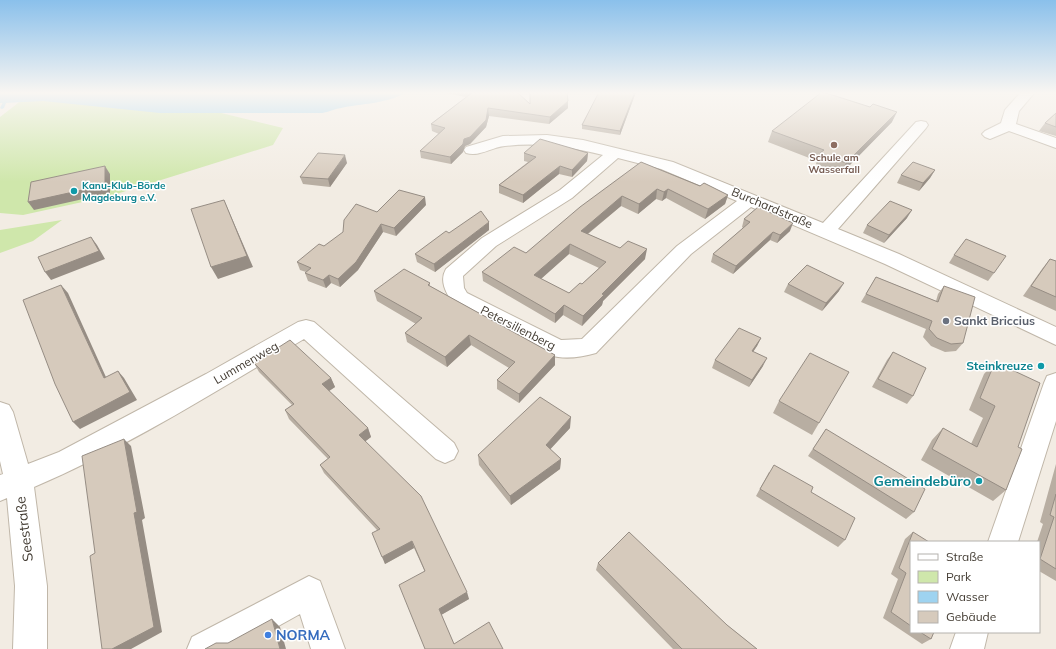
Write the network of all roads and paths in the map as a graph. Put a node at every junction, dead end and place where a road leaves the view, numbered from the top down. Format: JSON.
{"nodes":[{"id":1,"x":1009,"y":122,"type":"edge"},
{"id":2,"x":921,"y":125,"type":"dead end"},
{"id":3,"x":1008,"y":126,"type":"junction"},
{"id":4,"x":990,"y":134,"type":"dead end"},
{"id":5,"x":1056,"y":143,"type":"edge"},
{"id":6,"x":472,"y":150,"type":"dead end"},
{"id":7,"x":615,"y":152,"type":"junction"},
{"id":8,"x":750,"y":199,"type":"junction"},
{"id":9,"x":826,"y":231,"type":"junction"},
{"id":10,"x":1056,"y":337,"type":"edge"},
{"id":11,"x":1056,"y":383,"type":"edge"},
{"id":12,"x":0,"y":412,"type":"edge"},
{"id":13,"x":445,"y":452,"type":"dead end"},
{"id":14,"x":9,"y":484,"type":"edge"},
{"id":15,"x":1002,"y":541,"type":"edge"},
{"id":16,"x":972,"y":633,"type":"edge"},
{"id":17,"x":30,"y":649,"type":"edge"},
{"id":18,"x":204,"y":649,"type":"edge"},
{"id":19,"x":328,"y":649,"type":"edge"},
{"id":20,"x":966,"y":649,"type":"edge"}],
"edges":[{"from":1,"to":3,"type":"street"},
{"from":2,"to":9,"type":"street"},
{"from":3,"to":4,"type":"street"},
{"from":3,"to":5,"type":"street"},
{"from":6,"to":7,"type":"street","name":"Burchardstraße"},
{"from":7,"to":8,"type":"street","name":"Burchardstraße"},
{"from":7,"to":8,"type":"street","name":"Petersilienberg"},
{"from":8,"to":9,"type":"street","name":"Burchardstraße"},
{"from":9,"to":10,"type":"street","name":"Burchardstraße"},
{"from":11,"to":15,"type":"street"},
{"from":12,"to":14,"type":"street","name":"Seestraße"},
{"from":13,"to":14,"type":"street","name":"Lummenweg"},
{"from":14,"to":17,"type":"street","name":"Seestraße"},
{"from":16,"to":20,"type":"street"},
{"from":18,"to":19,"type":"street"}]}
